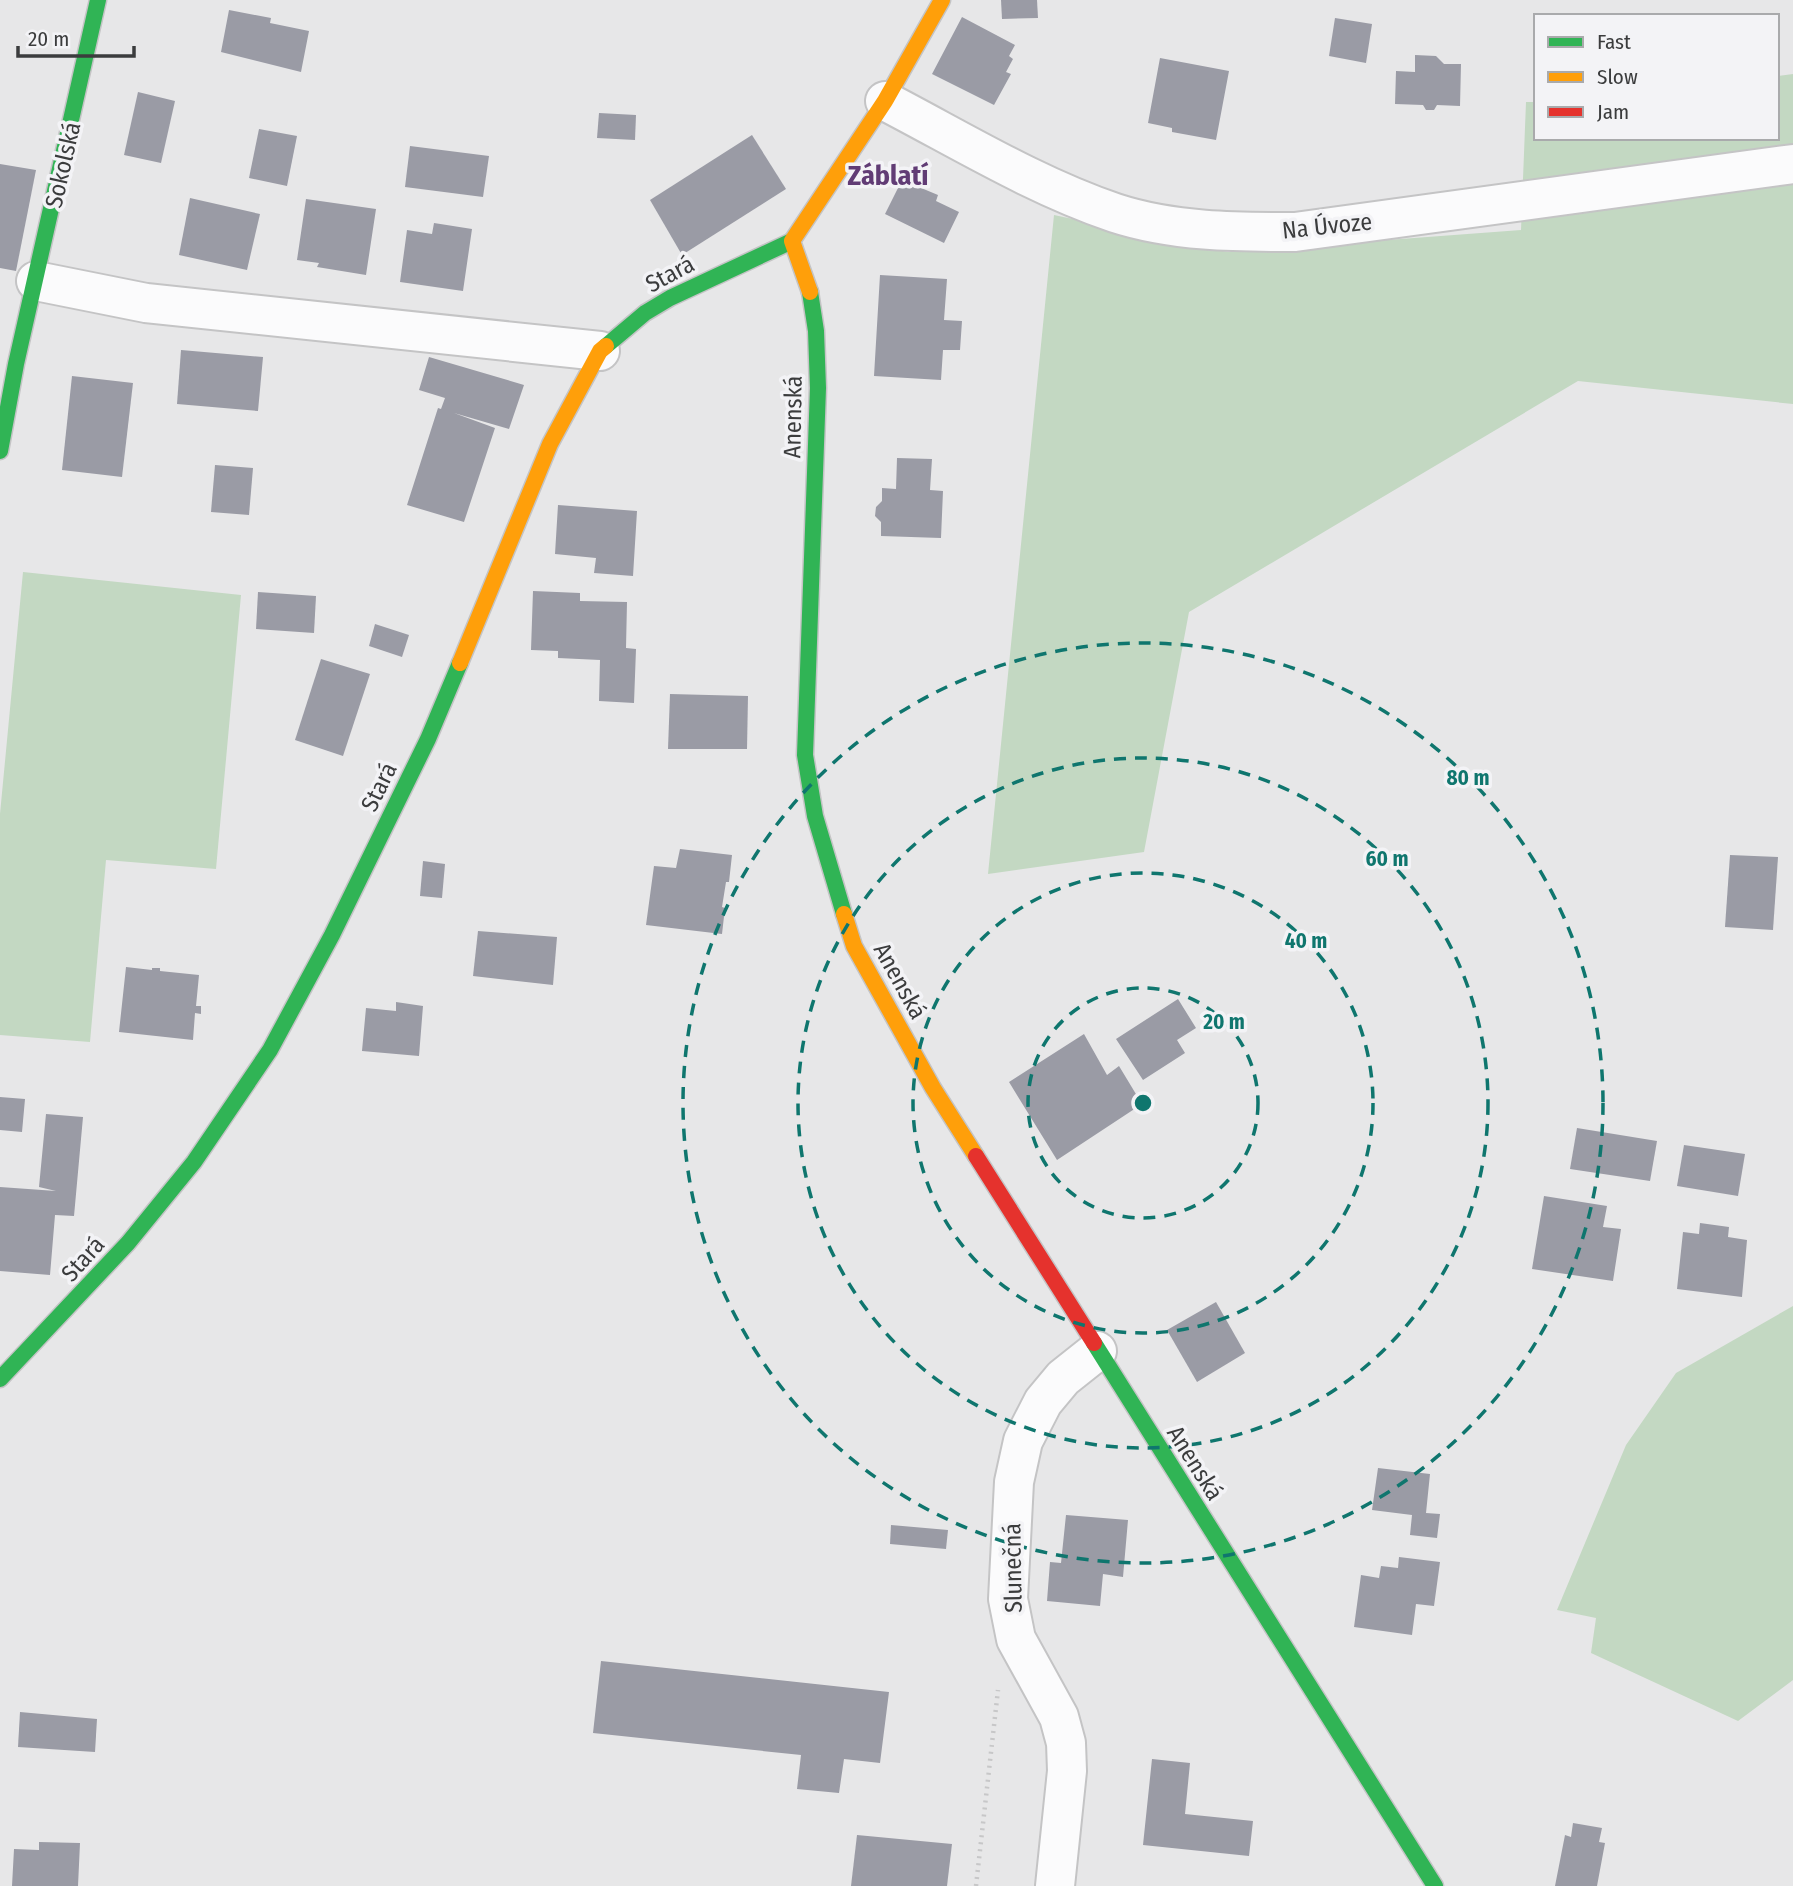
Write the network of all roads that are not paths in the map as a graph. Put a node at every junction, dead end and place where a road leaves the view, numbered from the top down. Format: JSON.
{"nodes":[{"id":1,"x":98,"y":0,"type":"edge"},
{"id":2,"x":942,"y":0,"type":"edge"},
{"id":3,"x":885,"y":101,"type":"junction"},
{"id":4,"x":1793,"y":164,"type":"edge"},
{"id":5,"x":792,"y":241,"type":"junction"},
{"id":6,"x":36,"y":281,"type":"junction"},
{"id":7,"x":12,"y":329,"type":"edge"},
{"id":8,"x":600,"y":351,"type":"junction"},
{"id":9,"x":0,"y":451,"type":"edge"},
{"id":10,"x":1097,"y":1351,"type":"junction"},
{"id":11,"x":0,"y":1379,"type":"edge"},
{"id":12,"x":1055,"y":1886,"type":"edge"},
{"id":13,"x":1435,"y":1886,"type":"edge"}],
"edges":[{"from":1,"to":6,"type":"street","name":"Sokolská"},
{"from":2,"to":3,"type":"street"},
{"from":3,"to":4,"type":"street","name":"Na Úvoze"},
{"from":3,"to":5,"type":"street"},
{"from":5,"to":8,"type":"street","name":"Stará"},
{"from":5,"to":10,"type":"street","name":"Anenská"},
{"from":6,"to":7,"type":"street","name":"Sokolská"},
{"from":6,"to":8,"type":"street"},
{"from":7,"to":9,"type":"street","name":"Sokolská"},
{"from":8,"to":11,"type":"street","name":"Stará"},
{"from":10,"to":12,"type":"street","name":"Slunečná"},
{"from":10,"to":13,"type":"street","name":"Anenská"}]}
